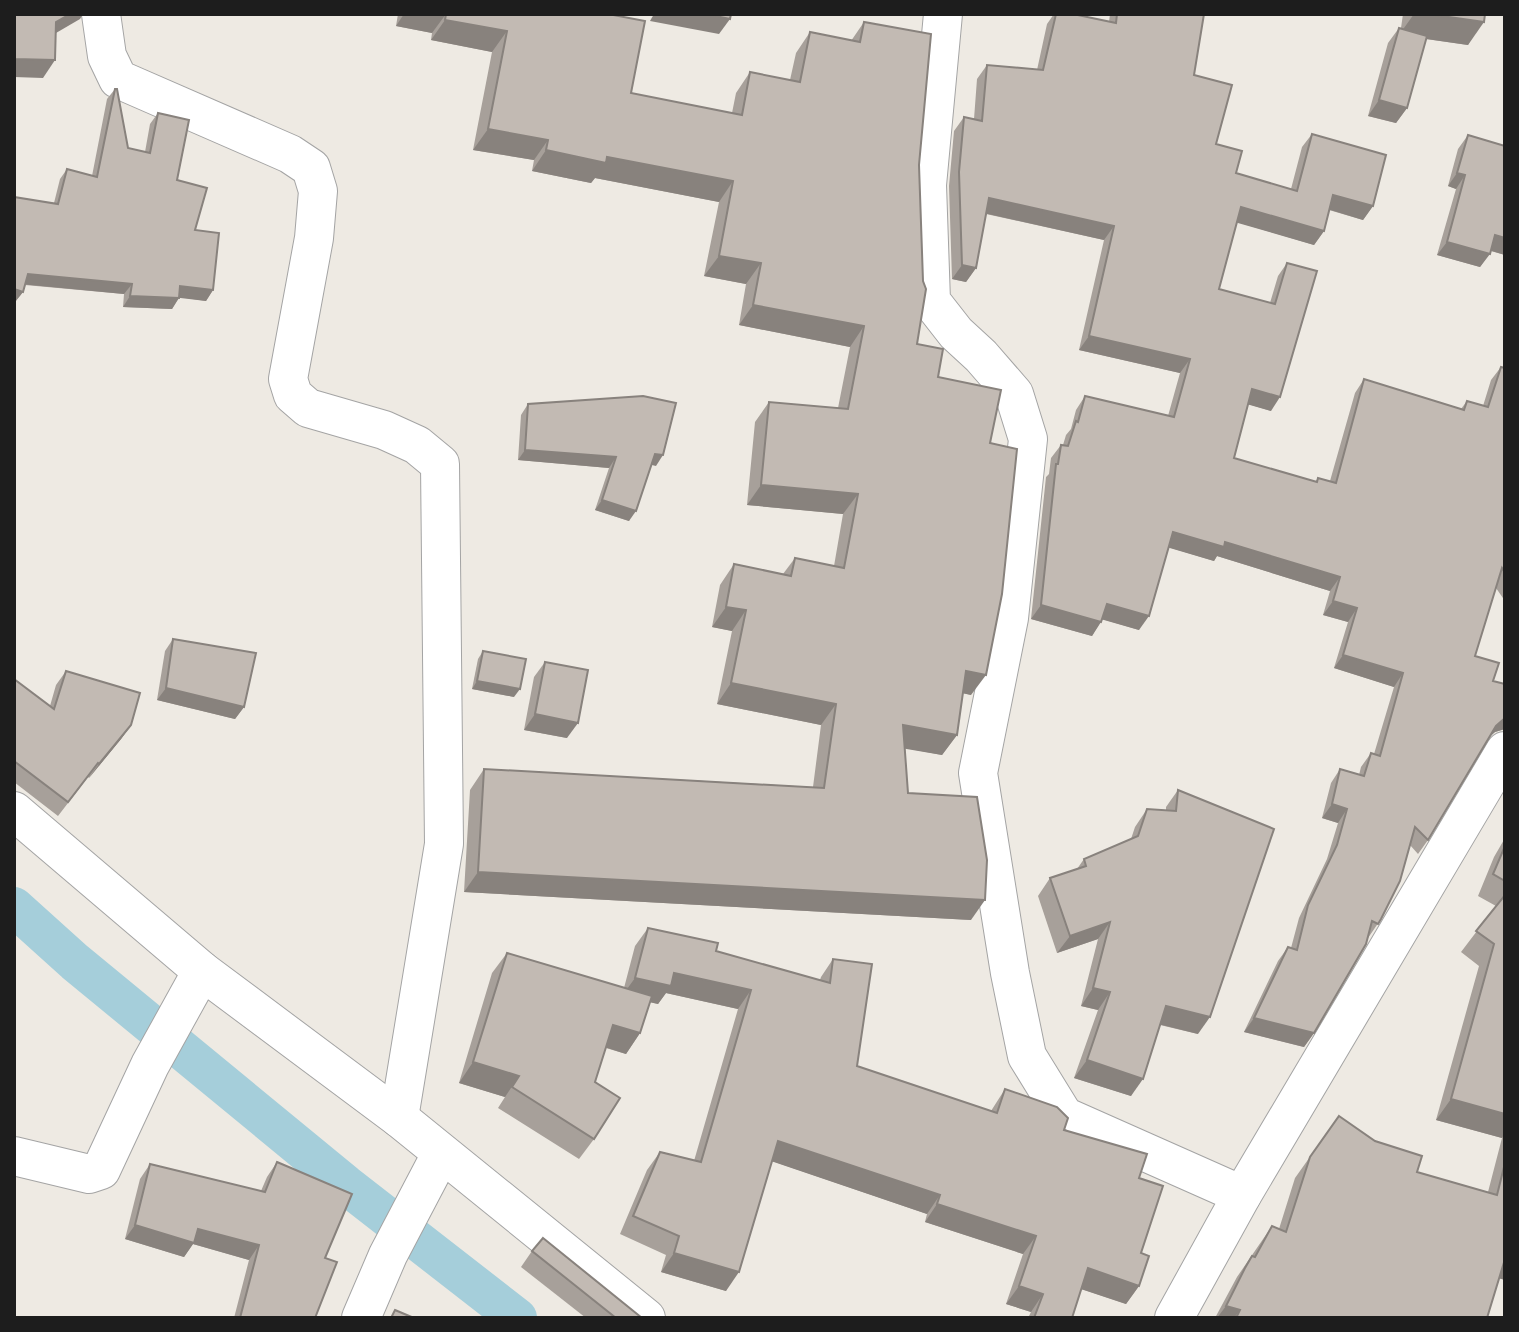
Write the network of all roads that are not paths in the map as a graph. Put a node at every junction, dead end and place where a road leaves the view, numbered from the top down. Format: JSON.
{"nodes":[{"id":1,"x":101,"y":14,"type":"edge"},
{"id":2,"x":943,"y":14,"type":"edge"},
{"id":3,"x":1505,"y":751,"type":"edge"},
{"id":4,"x":14,"y":811,"type":"edge"},
{"id":5,"x":194,"y":985,"type":"junction"},
{"id":6,"x":399,"y":1118,"type":"junction"},
{"id":7,"x":441,"y":1154,"type":"junction"},
{"id":8,"x":14,"y":1156,"type":"edge"},
{"id":9,"x":1242,"y":1195,"type":"junction"},
{"id":10,"x":361,"y":1318,"type":"edge"},
{"id":11,"x":646,"y":1318,"type":"edge"},
{"id":12,"x":1174,"y":1318,"type":"edge"}],
"edges":[{"from":1,"to":6,"type":"street"},
{"from":2,"to":9,"type":"street"},
{"from":3,"to":9,"type":"street"},
{"from":4,"to":5,"type":"street"},
{"from":5,"to":6,"type":"street"},
{"from":5,"to":8,"type":"street"},
{"from":6,"to":7,"type":"street"},
{"from":7,"to":10,"type":"street"},
{"from":7,"to":11,"type":"street"},
{"from":9,"to":12,"type":"street"}]}
